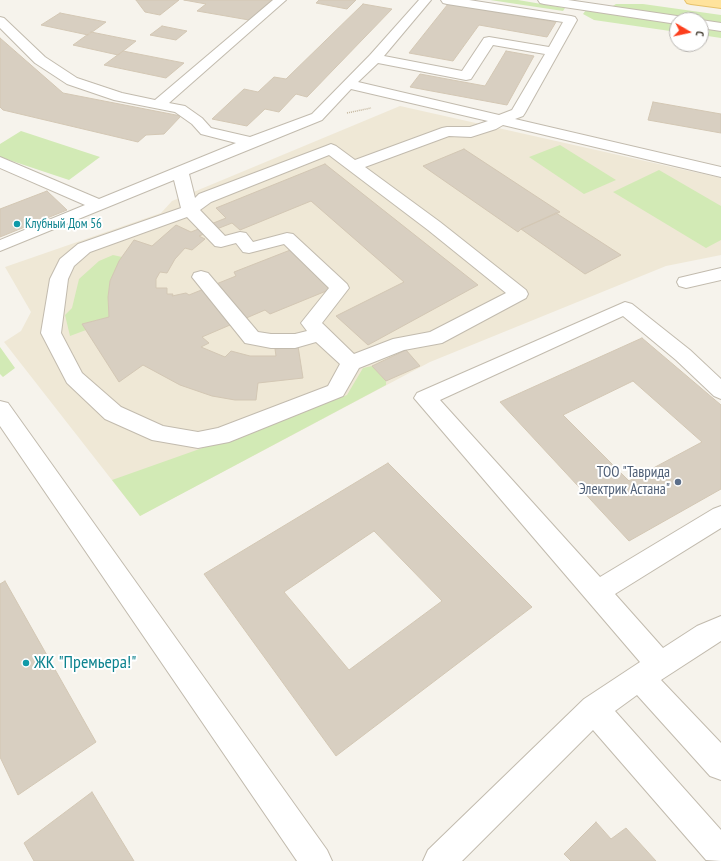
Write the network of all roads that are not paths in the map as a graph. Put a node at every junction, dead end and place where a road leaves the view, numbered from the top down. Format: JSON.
{"nodes":[{"id":1,"x":280,"y":0,"type":"edge"},
{"id":2,"x":426,"y":0,"type":"edge"},
{"id":3,"x":447,"y":0,"type":"edge"},
{"id":4,"x":544,"y":0,"type":"edge"},
{"id":5,"x":691,"y":0,"type":"edge"},
{"id":6,"x":721,"y":4,"type":"edge"},
{"id":7,"x":580,"y":6,"type":"junction"},
{"id":8,"x":669,"y":19,"type":"edge"},
{"id":9,"x":0,"y":20,"type":"edge"},
{"id":10,"x":571,"y":20,"type":"junction"},
{"id":11,"x":709,"y":25,"type":"edge"},
{"id":12,"x":721,"y":27,"type":"edge"},
{"id":13,"x":554,"y":52,"type":"junction"},
{"id":14,"x":375,"y":58,"type":"junction"},
{"id":15,"x":348,"y":84,"type":"junction"},
{"id":16,"x":158,"y":105,"type":"junction"},
{"id":17,"x":502,"y":120,"type":"junction"},
{"id":18,"x":251,"y":142,"type":"junction"},
{"id":19,"x":0,"y":162,"type":"edge"},
{"id":20,"x":353,"y":166,"type":"junction"},
{"id":21,"x":180,"y":172,"type":"junction"},
{"id":22,"x":721,"y":172,"type":"edge"},
{"id":23,"x":99,"y":205,"type":"junction"},
{"id":24,"x":190,"y":210,"type":"junction"},
{"id":25,"x":0,"y":246,"type":"edge"},
{"id":26,"x":721,"y":274,"type":"edge"},
{"id":27,"x":201,"y":277,"type":"dead end"},
{"id":28,"x":686,"y":282,"type":"dead end"},
{"id":29,"x":320,"y":334,"type":"junction"},
{"id":30,"x":351,"y":363,"type":"junction"},
{"id":31,"x":721,"y":391,"type":"edge"},
{"id":32,"x":0,"y":408,"type":"edge"},
{"id":33,"x":721,"y":516,"type":"edge"},
{"id":34,"x":597,"y":592,"type":"junction"},
{"id":35,"x":721,"y":628,"type":"edge"},
{"id":36,"x":650,"y":672,"type":"junction"},
{"id":37,"x":594,"y":709,"type":"junction"},
{"id":38,"x":721,"y":765,"type":"edge"},
{"id":39,"x":715,"y":852,"type":"edge"},
{"id":40,"x":316,"y":861,"type":"edge"},
{"id":41,"x":439,"y":861,"type":"edge"}],
"edges":[{"from":1,"to":16,"type":"lane"},
{"from":2,"to":14,"type":"lane"},
{"from":3,"to":10,"type":"lane"},
{"from":4,"to":7,"type":"lane"},
{"from":5,"to":6,"type":"main road"},
{"from":7,"to":8,"type":"lane"},
{"from":7,"to":10,"type":"lane"},
{"from":9,"to":16,"type":"lane"},
{"from":10,"to":13,"type":"lane"},
{"from":11,"to":12,"type":"lane"},
{"from":13,"to":14,"type":"lane"},
{"from":13,"to":17,"type":"lane"},
{"from":14,"to":15,"type":"lane"},
{"from":15,"to":17,"type":"lane"},
{"from":15,"to":18,"type":"lane"},
{"from":16,"to":18,"type":"lane"},
{"from":17,"to":20,"type":"lane"},
{"from":17,"to":22,"type":"lane"},
{"from":18,"to":21,"type":"lane"},
{"from":19,"to":23,"type":"lane"},
{"from":20,"to":24,"type":"lane"},
{"from":20,"to":30,"type":"lane"},
{"from":21,"to":23,"type":"lane"},
{"from":21,"to":24,"type":"lane"},
{"from":23,"to":25,"type":"lane"},
{"from":24,"to":29,"type":"lane"},
{"from":24,"to":30,"type":"lane"},
{"from":26,"to":28,"type":"lane"},
{"from":27,"to":29,"type":"lane"},
{"from":29,"to":30,"type":"lane"},
{"from":31,"to":34,"type":"lane"},
{"from":32,"to":40,"type":"lane"},
{"from":33,"to":34,"type":"lane"},
{"from":34,"to":36,"type":"lane"},
{"from":35,"to":36,"type":"lane"},
{"from":36,"to":37,"type":"lane"},
{"from":36,"to":38,"type":"lane"},
{"from":37,"to":39,"type":"lane"},
{"from":37,"to":41,"type":"lane"}]}
